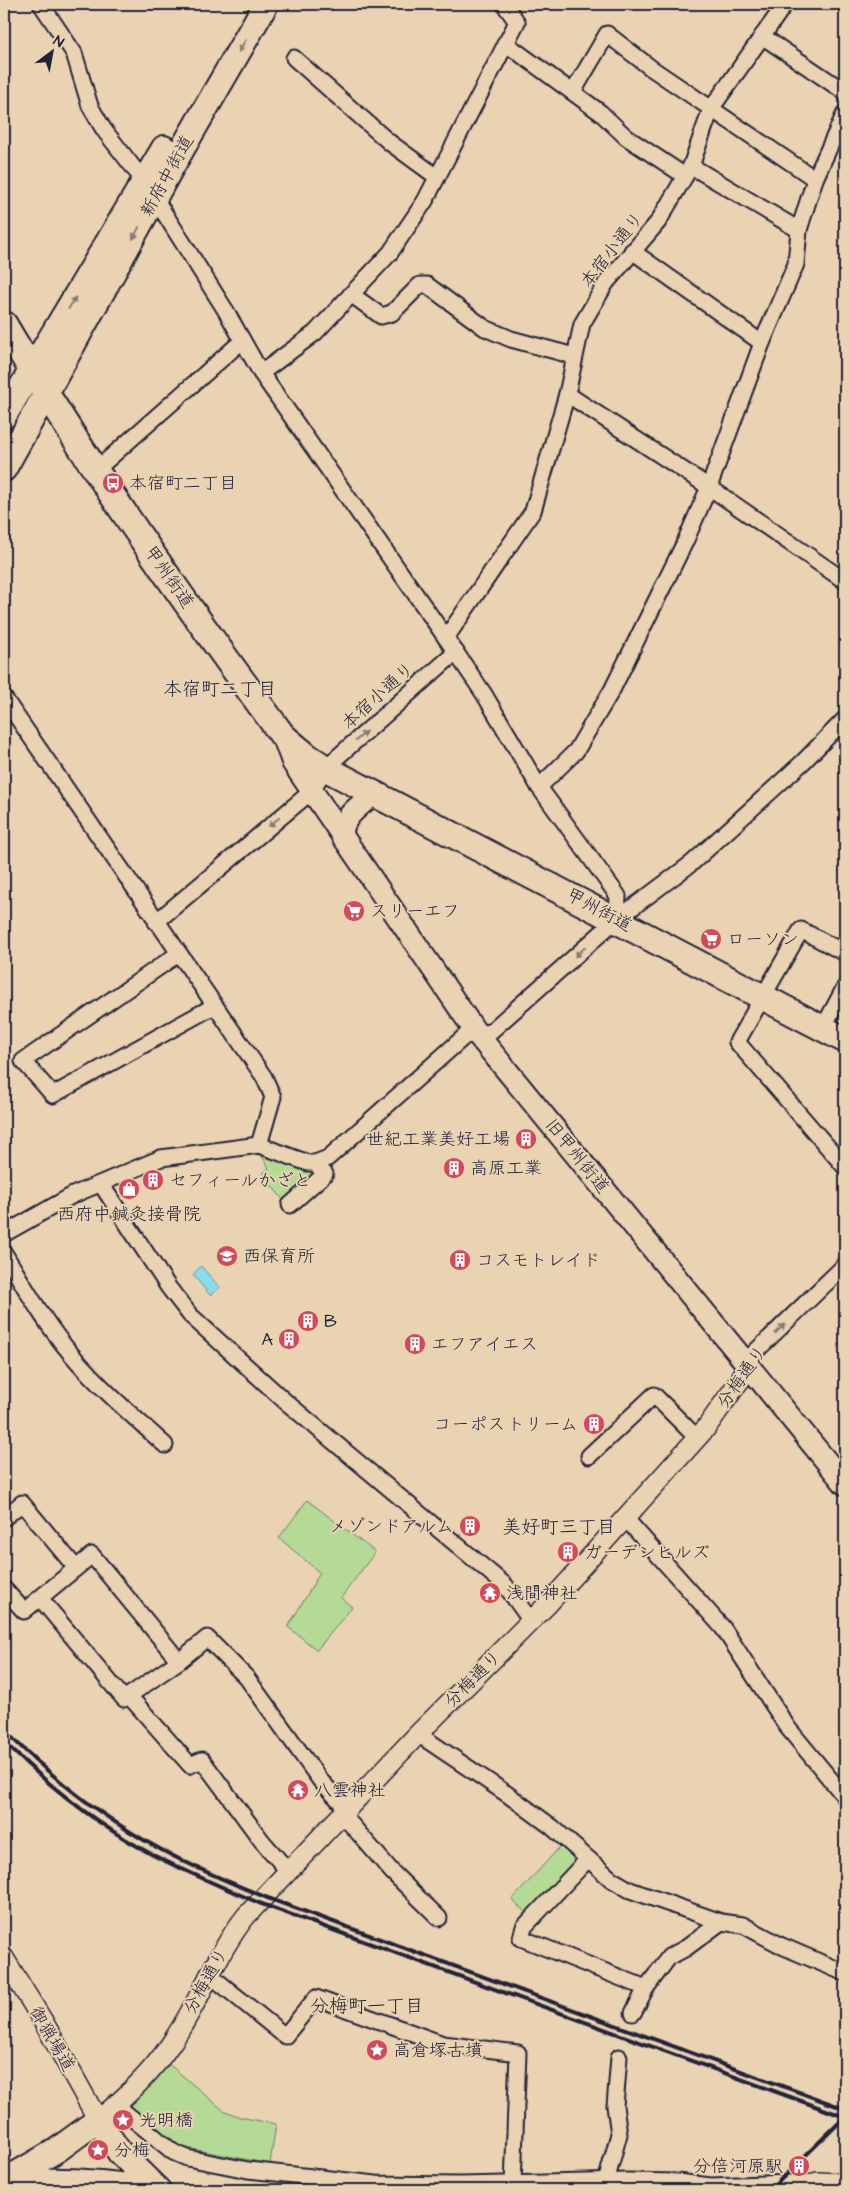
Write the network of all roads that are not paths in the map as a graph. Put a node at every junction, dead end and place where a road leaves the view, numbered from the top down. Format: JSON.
{"nodes":[{"id":1,"x":41,"y":4,"type":"edge"},
{"id":2,"x":248,"y":4,"type":"edge"},
{"id":3,"x":266,"y":4,"type":"edge"},
{"id":4,"x":504,"y":4,"type":"edge"},
{"id":5,"x":785,"y":4,"type":"edge"},
{"id":6,"x":762,"y":36,"type":"junction"},
{"id":7,"x":505,"y":43,"type":"junction"},
{"id":8,"x":294,"y":58,"type":"dead end"},
{"id":9,"x":573,"y":92,"type":"junction"},
{"id":10,"x":845,"y":92,"type":"edge"},
{"id":11,"x":711,"y":109,"type":"junction"},
{"id":12,"x":845,"y":113,"type":"edge"},
{"id":13,"x":688,"y":171,"type":"junction"},
{"id":14,"x":437,"y":177,"type":"junction"},
{"id":15,"x":815,"y":179,"type":"junction"},
{"id":16,"x":149,"y":190,"type":"junction"},
{"id":17,"x":799,"y":230,"type":"junction"},
{"id":18,"x":632,"y":251,"type":"junction"},
{"id":19,"x":351,"y":294,"type":"junction"},
{"id":20,"x":5,"y":327,"type":"edge"},
{"id":21,"x":242,"y":341,"type":"junction"},
{"id":22,"x":762,"y":343,"type":"junction"},
{"id":23,"x":574,"y":356,"type":"junction"},
{"id":24,"x":32,"y":369,"type":"junction"},
{"id":25,"x":261,"y":373,"type":"junction"},
{"id":26,"x":47,"y":392,"type":"junction"},
{"id":27,"x":567,"y":394,"type":"junction"},
{"id":28,"x":4,"y":416,"type":"edge"},
{"id":29,"x":4,"y":469,"type":"edge"},
{"id":30,"x":96,"y":470,"type":"junction"},
{"id":31,"x":709,"y":486,"type":"junction"},
{"id":32,"x":845,"y":581,"type":"edge"},
{"id":33,"x":446,"y":638,"type":"junction"},
{"id":34,"x":456,"y":652,"type":"junction"},
{"id":35,"x":4,"y":698,"type":"edge"},
{"id":36,"x":843,"y":725,"type":"edge"},
{"id":37,"x":277,"y":728,"type":"junction"},
{"id":38,"x":324,"y":768,"type":"junction"},
{"id":39,"x":540,"y":787,"type":"junction"},
{"id":40,"x":312,"y":791,"type":"junction"},
{"id":41,"x":375,"y":793,"type":"junction"},
{"id":42,"x":343,"y":837,"type":"junction"},
{"id":43,"x":617,"y":919,"type":"junction"},
{"id":44,"x":156,"y":922,"type":"junction"},
{"id":45,"x":845,"y":953,"type":"edge"},
{"id":46,"x":178,"y":954,"type":"junction"},
{"id":47,"x":845,"y":987,"type":"edge"},
{"id":48,"x":762,"y":996,"type":"junction"},
{"id":49,"x":214,"y":1006,"type":"junction"},
{"id":50,"x":823,"y":1028,"type":"junction"},
{"id":51,"x":477,"y":1034,"type":"junction"},
{"id":52,"x":845,"y":1040,"type":"edge"},
{"id":53,"x":258,"y":1145,"type":"junction"},
{"id":54,"x":316,"y":1163,"type":"junction"},
{"id":55,"x":845,"y":1167,"type":"edge"},
{"id":56,"x":101,"y":1184,"type":"junction"},
{"id":57,"x":290,"y":1205,"type":"dead end"},
{"id":58,"x":4,"y":1234,"type":"edge"},
{"id":59,"x":4,"y":1253,"type":"edge"},
{"id":60,"x":845,"y":1265,"type":"edge"},
{"id":61,"x":748,"y":1365,"type":"junction"},
{"id":62,"x":697,"y":1438,"type":"junction"},
{"id":63,"x":165,"y":1445,"type":"dead end"},
{"id":64,"x":589,"y":1456,"type":"dead end"},
{"id":65,"x":845,"y":1484,"type":"edge"},
{"id":66,"x":4,"y":1518,"type":"edge"},
{"id":67,"x":626,"y":1519,"type":"junction"},
{"id":68,"x":76,"y":1568,"type":"junction"},
{"id":69,"x":4,"y":1589,"type":"edge"},
{"id":70,"x":40,"y":1598,"type":"junction"},
{"id":71,"x":531,"y":1621,"type":"junction"},
{"id":72,"x":179,"y":1661,"type":"junction"},
{"id":73,"x":130,"y":1697,"type":"junction"},
{"id":74,"x":418,"y":1734,"type":"junction"},
{"id":75,"x":845,"y":1796,"type":"edge"},
{"id":76,"x":345,"y":1812,"type":"junction"},
{"id":77,"x":588,"y":1859,"type":"junction"},
{"id":78,"x":289,"y":1872,"type":"junction"},
{"id":79,"x":439,"y":1918,"type":"dead end"},
{"id":80,"x":721,"y":1922,"type":"junction"},
{"id":81,"x":4,"y":1958,"type":"edge"},
{"id":82,"x":845,"y":1973,"type":"edge"},
{"id":83,"x":210,"y":1975,"type":"junction"},
{"id":84,"x":646,"y":1988,"type":"junction"},
{"id":85,"x":633,"y":2013,"type":"dead end"},
{"id":86,"x":619,"y":2057,"type":"dead end"},
{"id":87,"x":116,"y":2105,"type":"junction"},
{"id":88,"x":98,"y":2120,"type":"junction"},
{"id":89,"x":4,"y":2182,"type":"edge"},
{"id":90,"x":606,"y":2182,"type":"junction"},
{"id":91,"x":513,"y":2184,"type":"junction"},
{"id":92,"x":845,"y":2184,"type":"edge"},
{"id":93,"x":814,"y":2186,"type":"edge"},
{"id":94,"x":118,"y":2187,"type":"edge"},
{"id":95,"x":460,"y":2188,"type":"edge"},
{"id":96,"x":156,"y":2190,"type":"edge"}],
"edges":[{"from":1,"to":16,"type":"street"},
{"from":2,"to":16,"type":"main road","name":"新府中街道"},
{"from":3,"to":16,"type":"main road","name":"新府中街道","one_way":true},
{"from":4,"to":7,"type":"street"},
{"from":5,"to":6,"type":"street","name":"本宿小通り"},
{"from":6,"to":10,"type":"street"},
{"from":6,"to":11,"type":"street","name":"本宿小通り"},
{"from":7,"to":9,"type":"street"},
{"from":7,"to":14,"type":"street"},
{"from":8,"to":14,"type":"street"},
{"from":9,"to":11,"type":"street"},
{"from":9,"to":13,"type":"street"},
{"from":11,"to":13,"type":"street","name":"本宿小通り"},
{"from":11,"to":15,"type":"street"},
{"from":12,"to":15,"type":"street"},
{"from":13,"to":17,"type":"street"},
{"from":13,"to":18,"type":"street","name":"本宿小通り"},
{"from":14,"to":19,"type":"street"},
{"from":15,"to":17,"type":"street"},
{"from":16,"to":21,"type":"street"},
{"from":24,"to":16,"type":"main road","name":"新府中街道","one_way":true},
{"from":16,"to":26,"type":"main road","name":"新府中街道","one_way":true},
{"from":17,"to":22,"type":"street"},
{"from":18,"to":22,"type":"street"},
{"from":18,"to":23,"type":"street","name":"本宿小通り"},
{"from":19,"to":23,"type":"street"},
{"from":19,"to":25,"type":"street"},
{"from":20,"to":24,"type":"highway","name":"甲州街道"},
{"from":21,"to":25,"type":"street"},
{"from":21,"to":30,"type":"street"},
{"from":22,"to":31,"type":"street"},
{"from":23,"to":27,"type":"street","name":"本宿小通り"},
{"from":24,"to":26,"type":"highway","name":"甲州街道"},
{"from":24,"to":28,"type":"main road","name":"新府中街道"},
{"from":25,"to":33,"type":"street"},
{"from":26,"to":29,"type":"main road","name":"新府中街道"},
{"from":26,"to":30,"type":"highway","name":"甲州街道"},
{"from":27,"to":31,"type":"street"},
{"from":27,"to":33,"type":"street","name":"本宿小通り"},
{"from":30,"to":37,"type":"highway","name":"甲州街道"},
{"from":31,"to":32,"type":"street"},
{"from":31,"to":39,"type":"street"},
{"from":33,"to":34,"type":"street"},
{"from":38,"to":34,"type":"street","name":"本宿小通り","one_way":true},
{"from":34,"to":39,"type":"street"},
{"from":35,"to":44,"type":"street"},
{"from":36,"to":43,"type":"street"},
{"from":37,"to":38,"type":"highway","name":"甲州街道"},
{"from":37,"to":40,"type":"main road","name":"旧甲州街道"},
{"from":38,"to":40,"type":"street"},
{"from":38,"to":41,"type":"highway","name":"甲州街道"},
{"from":39,"to":43,"type":"street"},
{"from":40,"to":42,"type":"main road","name":"旧甲州街道"},
{"from":40,"to":44,"type":"street","one_way":true},
{"from":41,"to":42,"type":"main road"},
{"from":41,"to":43,"type":"highway","name":"甲州街道"},
{"from":42,"to":51,"type":"main road","name":"旧甲州街道"},
{"from":43,"to":48,"type":"highway","name":"甲州街道"},
{"from":43,"to":51,"type":"street","one_way":true},
{"from":44,"to":46,"type":"street"},
{"from":45,"to":48,"type":"street"},
{"from":46,"to":49,"type":"street"},
{"from":46,"to":49,"type":"street"},
{"from":47,"to":50,"type":"street"},
{"from":48,"to":50,"type":"highway","name":"甲州街道"},
{"from":48,"to":55,"type":"street"},
{"from":49,"to":53,"type":"street"},
{"from":50,"to":52,"type":"highway","name":"甲州街道"},
{"from":51,"to":54,"type":"street"},
{"from":51,"to":61,"type":"main road","name":"旧甲州街道"},
{"from":53,"to":54,"type":"street"},
{"from":53,"to":56,"type":"street"},
{"from":54,"to":57,"type":"street"},
{"from":56,"to":58,"type":"street"},
{"from":56,"to":71,"type":"street"},
{"from":59,"to":63,"type":"street"},
{"from":61,"to":60,"type":"street","name":"分梅通り","one_way":true},
{"from":61,"to":62,"type":"street","name":"分梅通り"},
{"from":61,"to":65,"type":"main road","name":"旧甲州街道"},
{"from":62,"to":64,"type":"street"},
{"from":62,"to":67,"type":"street","name":"分梅通り"},
{"from":66,"to":68,"type":"street"},
{"from":67,"to":71,"type":"street","name":"分梅通り"},
{"from":67,"to":75,"type":"street"},
{"from":68,"to":70,"type":"street"},
{"from":68,"to":72,"type":"street"},
{"from":69,"to":70,"type":"street"},
{"from":70,"to":73,"type":"street"},
{"from":71,"to":74,"type":"street","name":"分梅通り"},
{"from":72,"to":73,"type":"street"},
{"from":72,"to":76,"type":"street"},
{"from":73,"to":78,"type":"street"},
{"from":74,"to":76,"type":"street","name":"分梅通り"},
{"from":74,"to":77,"type":"street"},
{"from":76,"to":78,"type":"street","name":"分梅通り"},
{"from":76,"to":79,"type":"street"},
{"from":77,"to":80,"type":"street"},
{"from":77,"to":84,"type":"street"},
{"from":78,"to":83,"type":"street","name":"分梅通り"},
{"from":80,"to":82,"type":"street"},
{"from":80,"to":84,"type":"street"},
{"from":81,"to":88,"type":"street","name":"御猟場道"},
{"from":83,"to":87,"type":"street","name":"分梅通り"},
{"from":83,"to":91,"type":"street"},
{"from":84,"to":85,"type":"street"},
{"from":86,"to":90,"type":"street"},
{"from":87,"to":88,"type":"street","name":"分梅通り"},
{"from":87,"to":95,"type":"street"},
{"from":88,"to":89,"type":"main road"},
{"from":88,"to":96,"type":"main road"},
{"from":89,"to":94,"type":"main road"},
{"from":90,"to":91,"type":"street"},
{"from":90,"to":93,"type":"street"},
{"from":91,"to":95,"type":"street"},
{"from":92,"to":93,"type":"street"},
{"from":94,"to":96,"type":"main road"}]}
